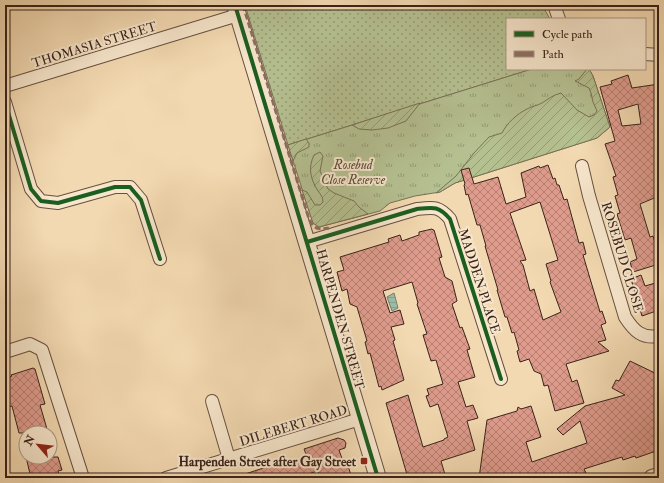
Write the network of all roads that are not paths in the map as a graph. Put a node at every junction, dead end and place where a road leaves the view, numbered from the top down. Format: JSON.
{"nodes":[{"id":1,"x":554,"y":5,"type":"edge"},
{"id":2,"x":236,"y":10,"type":"edge"},
{"id":3,"x":559,"y":18,"type":"edge"},
{"id":4,"x":646,"y":54,"type":"edge"},
{"id":5,"x":659,"y":55,"type":"edge"},
{"id":6,"x":5,"y":86,"type":"edge"},
{"id":7,"x":5,"y":102,"type":"edge"},
{"id":8,"x":582,"y":166,"type":"dead end"},
{"id":9,"x":307,"y":242,"type":"junction"},
{"id":10,"x":160,"y":259,"type":"dead end"},
{"id":11,"x":659,"y":336,"type":"edge"},
{"id":12,"x":5,"y":352,"type":"edge"},
{"id":13,"x":501,"y":379,"type":"dead end"},
{"id":14,"x":212,"y":401,"type":"dead end"},
{"id":15,"x":360,"y":419,"type":"junction"},
{"id":16,"x":229,"y":459,"type":"junction"},
{"id":17,"x":659,"y":476,"type":"edge"},
{"id":18,"x":83,"y":478,"type":"edge"},
{"id":19,"x":166,"y":478,"type":"edge"},
{"id":20,"x":378,"y":478,"type":"edge"},
{"id":21,"x":652,"y":478,"type":"edge"}],
"edges":[{"from":1,"to":3,"type":"street"},
{"from":2,"to":6,"type":"street","name":"THOMASIA STREET"},
{"from":2,"to":9,"type":"street","name":"HARPENDEN STREET"},
{"from":4,"to":5,"type":"street"},
{"from":7,"to":10,"type":"street"},
{"from":8,"to":11,"type":"street","name":"ROSEBUD CLOSE"},
{"from":9,"to":13,"type":"street","name":"MADDEN PLACE"},
{"from":9,"to":15,"type":"street","name":"HARPENDEN STREET"},
{"from":12,"to":18,"type":"street"},
{"from":14,"to":16,"type":"street"},
{"from":15,"to":16,"type":"street","name":"DILEBERT ROAD"},
{"from":15,"to":20,"type":"street","name":"HARPENDEN STREET"},
{"from":16,"to":19,"type":"street","name":"DILEBERT ROAD"},
{"from":17,"to":21,"type":"street"}]}
